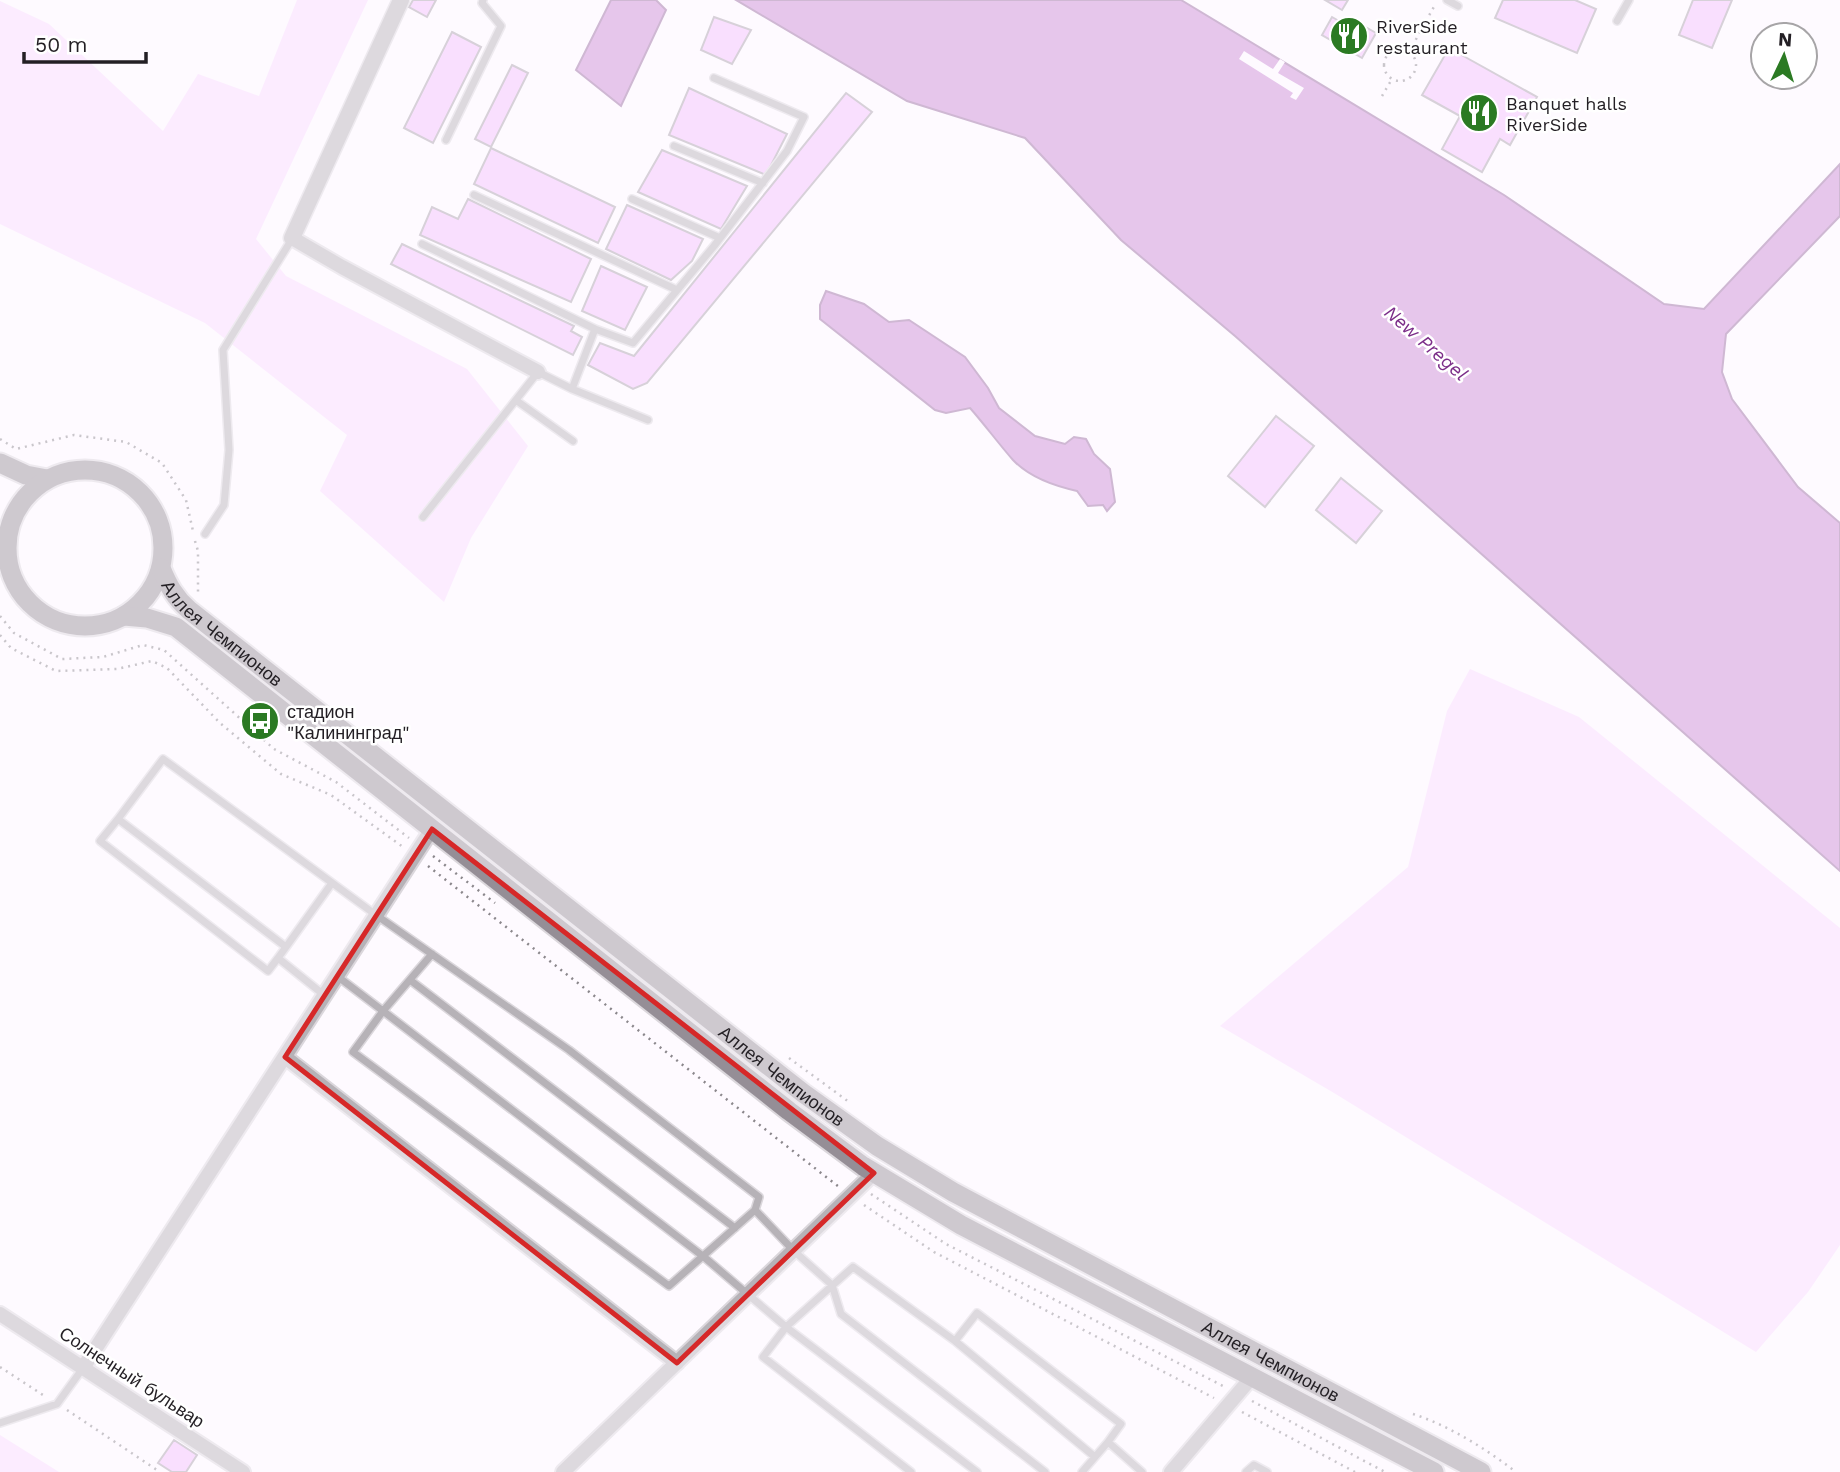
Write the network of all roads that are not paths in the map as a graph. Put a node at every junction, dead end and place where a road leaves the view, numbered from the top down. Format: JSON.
{"nodes":[{"id":1,"x":401,"y":0,"type":"edge"},
{"id":2,"x":483,"y":0,"type":"edge"},
{"id":3,"x":1447,"y":0,"type":"edge"},
{"id":4,"x":1629,"y":0,"type":"edge"},
{"id":5,"x":1458,"y":6,"type":"dead end"},
{"id":6,"x":1617,"y":21,"type":"dead end"},
{"id":7,"x":714,"y":78,"type":"dead end"},
{"id":8,"x":446,"y":140,"type":"dead end"},
{"id":9,"x":674,"y":146,"type":"dead end"},
{"id":10,"x":763,"y":183,"type":"junction"},
{"id":11,"x":474,"y":195,"type":"dead end"},
{"id":12,"x":632,"y":199,"type":"dead end"},
{"id":13,"x":292,"y":238,"type":"junction"},
{"id":14,"x":720,"y":238,"type":"junction"},
{"id":15,"x":422,"y":244,"type":"dead end"},
{"id":16,"x":677,"y":290,"type":"junction"},
{"id":17,"x":595,"y":329,"type":"junction"},
{"id":18,"x":538,"y":372,"type":"junction"},
{"id":19,"x":572,"y":390,"type":"junction"},
{"id":20,"x":517,"y":401,"type":"junction"},
{"id":21,"x":648,"y":420,"type":"dead end"},
{"id":22,"x":573,"y":441,"type":"dead end"},
{"id":23,"x":0,"y":463,"type":"edge"},
{"id":24,"x":47,"y":480,"type":"junction"},
{"id":25,"x":0,"y":503,"type":"edge"},
{"id":26,"x":423,"y":517,"type":"dead end"},
{"id":27,"x":10,"y":527,"type":"junction"},
{"id":28,"x":205,"y":534,"type":"dead end"},
{"id":29,"x":161,"y":568,"type":"junction"},
{"id":30,"x":124,"y":616,"type":"junction"},
{"id":31,"x":118,"y":819,"type":"junction"},
{"id":32,"x":432,"y":829,"type":"junction"},
{"id":33,"x":332,"y":883,"type":"junction"},
{"id":34,"x":376,"y":915,"type":"junction"},
{"id":35,"x":286,"y":947,"type":"junction"},
{"id":36,"x":432,"y":954,"type":"junction"},
{"id":37,"x":278,"y":958,"type":"junction"},
{"id":38,"x":337,"y":976,"type":"junction"},
{"id":39,"x":410,"y":980,"type":"junction"},
{"id":40,"x":324,"y":995,"type":"junction"},
{"id":41,"x":383,"y":1011,"type":"junction"},
{"id":42,"x":285,"y":1057,"type":"junction"},
{"id":43,"x":874,"y":1173,"type":"junction"},
{"id":44,"x":755,"y":1210,"type":"junction"},
{"id":45,"x":735,"y":1228,"type":"junction"},
{"id":46,"x":793,"y":1251,"type":"junction"},
{"id":47,"x":704,"y":1257,"type":"junction"},
{"id":48,"x":832,"y":1285,"type":"junction"},
{"id":49,"x":748,"y":1294,"type":"junction"},
{"id":50,"x":0,"y":1314,"type":"edge"},
{"id":51,"x":786,"y":1327,"type":"junction"},
{"id":52,"x":955,"y":1341,"type":"junction"},
{"id":53,"x":677,"y":1363,"type":"junction"},
{"id":54,"x":83,"y":1368,"type":"junction"},
{"id":55,"x":1252,"y":1377,"type":"junction"},
{"id":56,"x":0,"y":1423,"type":"edge"},
{"id":57,"x":1108,"y":1442,"type":"junction"},
{"id":58,"x":1095,"y":1457,"type":"junction"},
{"id":59,"x":243,"y":1472,"type":"edge"},
{"id":60,"x":563,"y":1472,"type":"edge"},
{"id":61,"x":911,"y":1472,"type":"edge"},
{"id":62,"x":977,"y":1472,"type":"edge"},
{"id":63,"x":1045,"y":1472,"type":"edge"},
{"id":64,"x":1082,"y":1472,"type":"edge"},
{"id":65,"x":1142,"y":1472,"type":"edge"},
{"id":66,"x":1171,"y":1472,"type":"edge"},
{"id":67,"x":1246,"y":1472,"type":"edge"},
{"id":68,"x":1267,"y":1472,"type":"edge"},
{"id":69,"x":1434,"y":1472,"type":"edge"},
{"id":70,"x":1481,"y":1472,"type":"edge"}],
"edges":[{"from":1,"to":13,"type":"street"},
{"from":2,"to":8,"type":"lane"},
{"from":3,"to":5,"type":"lane"},
{"from":4,"to":6,"type":"lane"},
{"from":7,"to":10,"type":"lane"},
{"from":9,"to":10,"type":"lane"},
{"from":10,"to":14,"type":"lane"},
{"from":11,"to":16,"type":"lane"},
{"from":12,"to":14,"type":"lane"},
{"from":13,"to":18,"type":"street"},
{"from":13,"to":28,"type":"lane"},
{"from":14,"to":16,"type":"lane"},
{"from":15,"to":17,"type":"lane"},
{"from":16,"to":17,"type":"lane"},
{"from":17,"to":19,"type":"lane"},
{"from":18,"to":19,"type":"lane"},
{"from":18,"to":20,"type":"lane"},
{"from":19,"to":21,"type":"lane"},
{"from":20,"to":22,"type":"lane"},
{"from":20,"to":26,"type":"lane"},
{"from":23,"to":24,"type":"main road"},
{"from":24,"to":27,"type":"main road","name":"Аллея Чемпионов"},
{"from":24,"to":29,"type":"main road","name":"Аллея Чемпионов"},
{"from":25,"to":27,"type":"main road","name":"Аллея Чемпионов"},
{"from":27,"to":30,"type":"main road","name":"Аллея Чемпионов"},
{"from":29,"to":30,"type":"main road","name":"Аллея Чемпионов"},
{"from":29,"to":70,"type":"main road","name":"Аллея Чемпионов"},
{"from":30,"to":32,"type":"main road","name":"Аллея Чемпионов"},
{"from":31,"to":33,"type":"lane"},
{"from":31,"to":35,"type":"lane"},
{"from":31,"to":37,"type":"lane"},
{"from":32,"to":34,"type":"street"},
{"from":32,"to":43,"type":"main road","name":"Аллея Чемпионов"},
{"from":33,"to":34,"type":"lane"},
{"from":33,"to":35,"type":"lane"},
{"from":34,"to":36,"type":"lane"},
{"from":34,"to":38,"type":"street"},
{"from":35,"to":37,"type":"lane"},
{"from":36,"to":39,"type":"lane"},
{"from":36,"to":44,"type":"lane"},
{"from":37,"to":40,"type":"lane"},
{"from":38,"to":40,"type":"street"},
{"from":38,"to":41,"type":"lane"},
{"from":39,"to":41,"type":"lane"},
{"from":39,"to":45,"type":"lane"},
{"from":40,"to":42,"type":"street"},
{"from":41,"to":47,"type":"lane"},
{"from":41,"to":47,"type":"lane"},
{"from":42,"to":53,"type":"street"},
{"from":42,"to":54,"type":"street"},
{"from":43,"to":46,"type":"street"},
{"from":43,"to":55,"type":"main road","name":"Аллея Чемпионов"},
{"from":44,"to":45,"type":"lane"},
{"from":44,"to":46,"type":"lane"},
{"from":45,"to":47,"type":"lane"},
{"from":46,"to":48,"type":"lane"},
{"from":46,"to":49,"type":"street"},
{"from":47,"to":49,"type":"lane"},
{"from":48,"to":51,"type":"lane"},
{"from":48,"to":52,"type":"lane"},
{"from":48,"to":63,"type":"lane"},
{"from":49,"to":51,"type":"lane"},
{"from":49,"to":53,"type":"street"},
{"from":50,"to":54,"type":"street","name":"Солнечный бульвар"},
{"from":51,"to":61,"type":"lane"},
{"from":51,"to":62,"type":"lane"},
{"from":52,"to":57,"type":"lane"},
{"from":52,"to":58,"type":"lane"},
{"from":53,"to":60,"type":"street"},
{"from":54,"to":56,"type":"lane"},
{"from":54,"to":59,"type":"street","name":"Солнечный бульвар"},
{"from":55,"to":66,"type":"street"},
{"from":55,"to":69,"type":"main road","name":"Аллея Чемпионов"},
{"from":57,"to":58,"type":"lane"},
{"from":57,"to":65,"type":"lane"},
{"from":58,"to":64,"type":"lane"},
{"from":67,"to":68,"type":"lane"}]}
